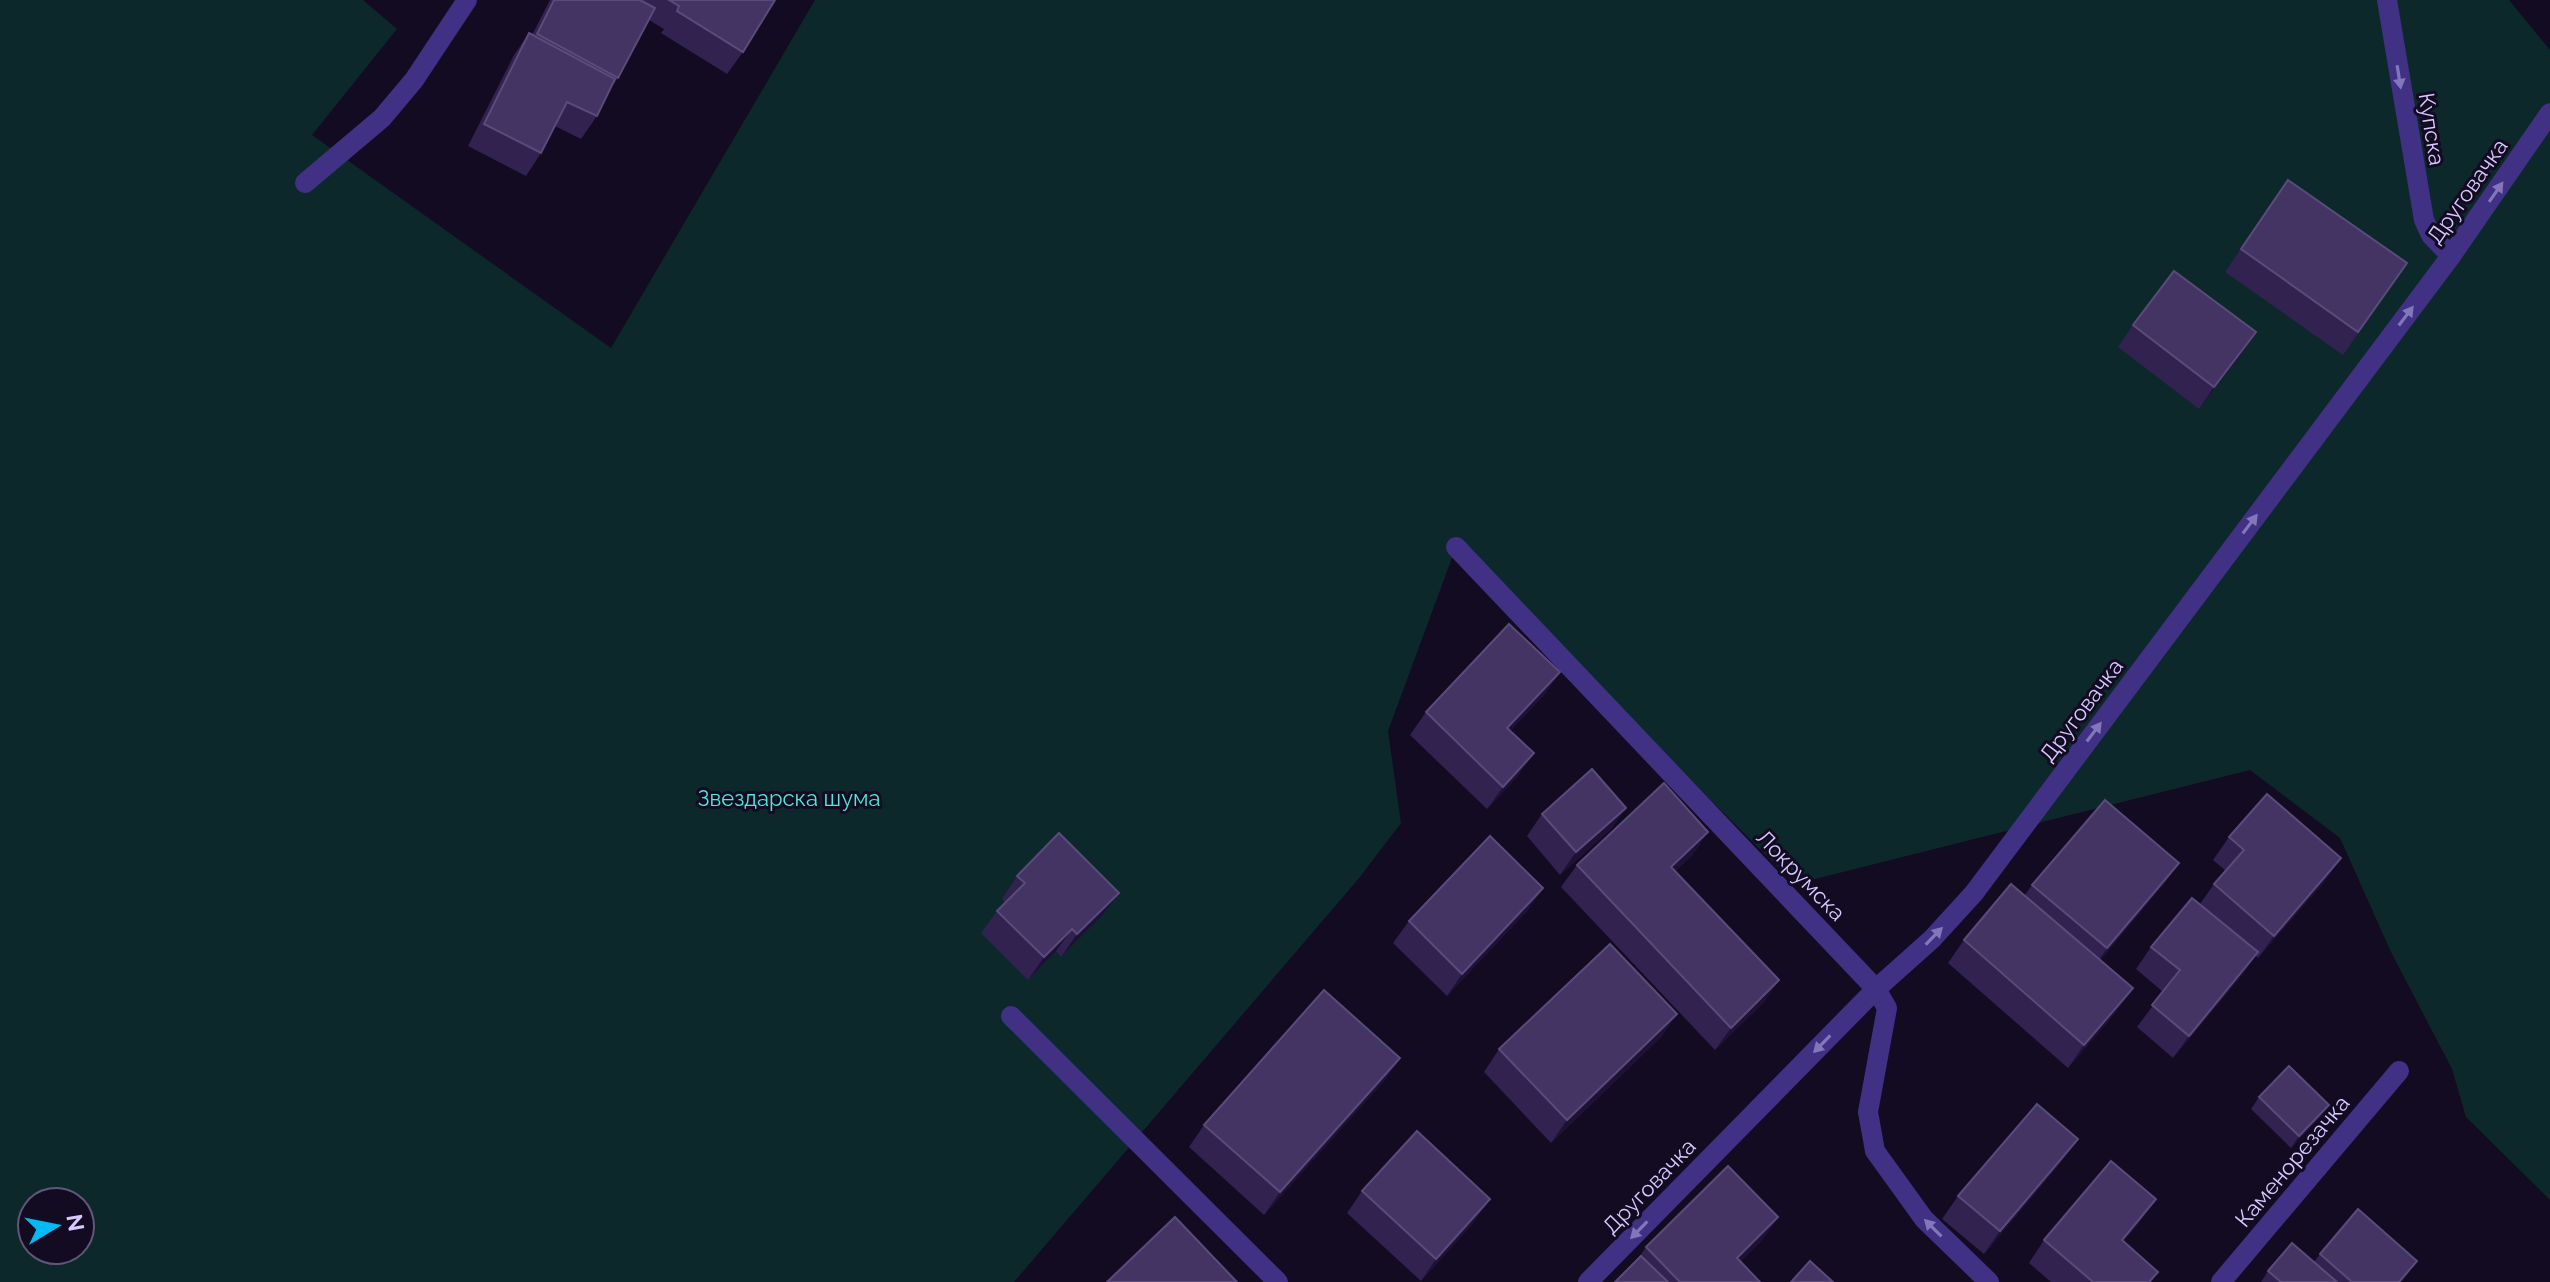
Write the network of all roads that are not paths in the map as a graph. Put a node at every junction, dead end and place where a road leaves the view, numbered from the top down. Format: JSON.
{"nodes":[{"id":1,"x":467,"y":0,"type":"edge"},
{"id":2,"x":2387,"y":0,"type":"edge"},
{"id":3,"x":2550,"y":113,"type":"edge"},
{"id":4,"x":305,"y":183,"type":"dead end"},
{"id":5,"x":2451,"y":256,"type":"junction"},
{"id":6,"x":1456,"y":547,"type":"dead end"},
{"id":7,"x":1876,"y":989,"type":"junction"},
{"id":8,"x":1011,"y":1016,"type":"dead end"},
{"id":9,"x":2399,"y":1071,"type":"dead end"},
{"id":10,"x":1278,"y":1282,"type":"edge"},
{"id":11,"x":1588,"y":1282,"type":"edge"},
{"id":12,"x":1989,"y":1282,"type":"edge"},
{"id":13,"x":2221,"y":1282,"type":"edge"}],
"edges":[{"from":1,"to":4,"type":"street"},
{"from":2,"to":5,"type":"street","name":"Купска","one_way":true},
{"from":5,"to":3,"type":"street","name":"Друговачка","one_way":true},
{"from":7,"to":5,"type":"street","name":"Друговачка","one_way":true},
{"from":6,"to":7,"type":"street","name":"Локрумска"},
{"from":7,"to":11,"type":"street","name":"Друговачка","one_way":true},
{"from":12,"to":7,"type":"street","one_way":true},
{"from":8,"to":10,"type":"street"},
{"from":9,"to":13,"type":"street","name":"Каменорезачка"}]}
